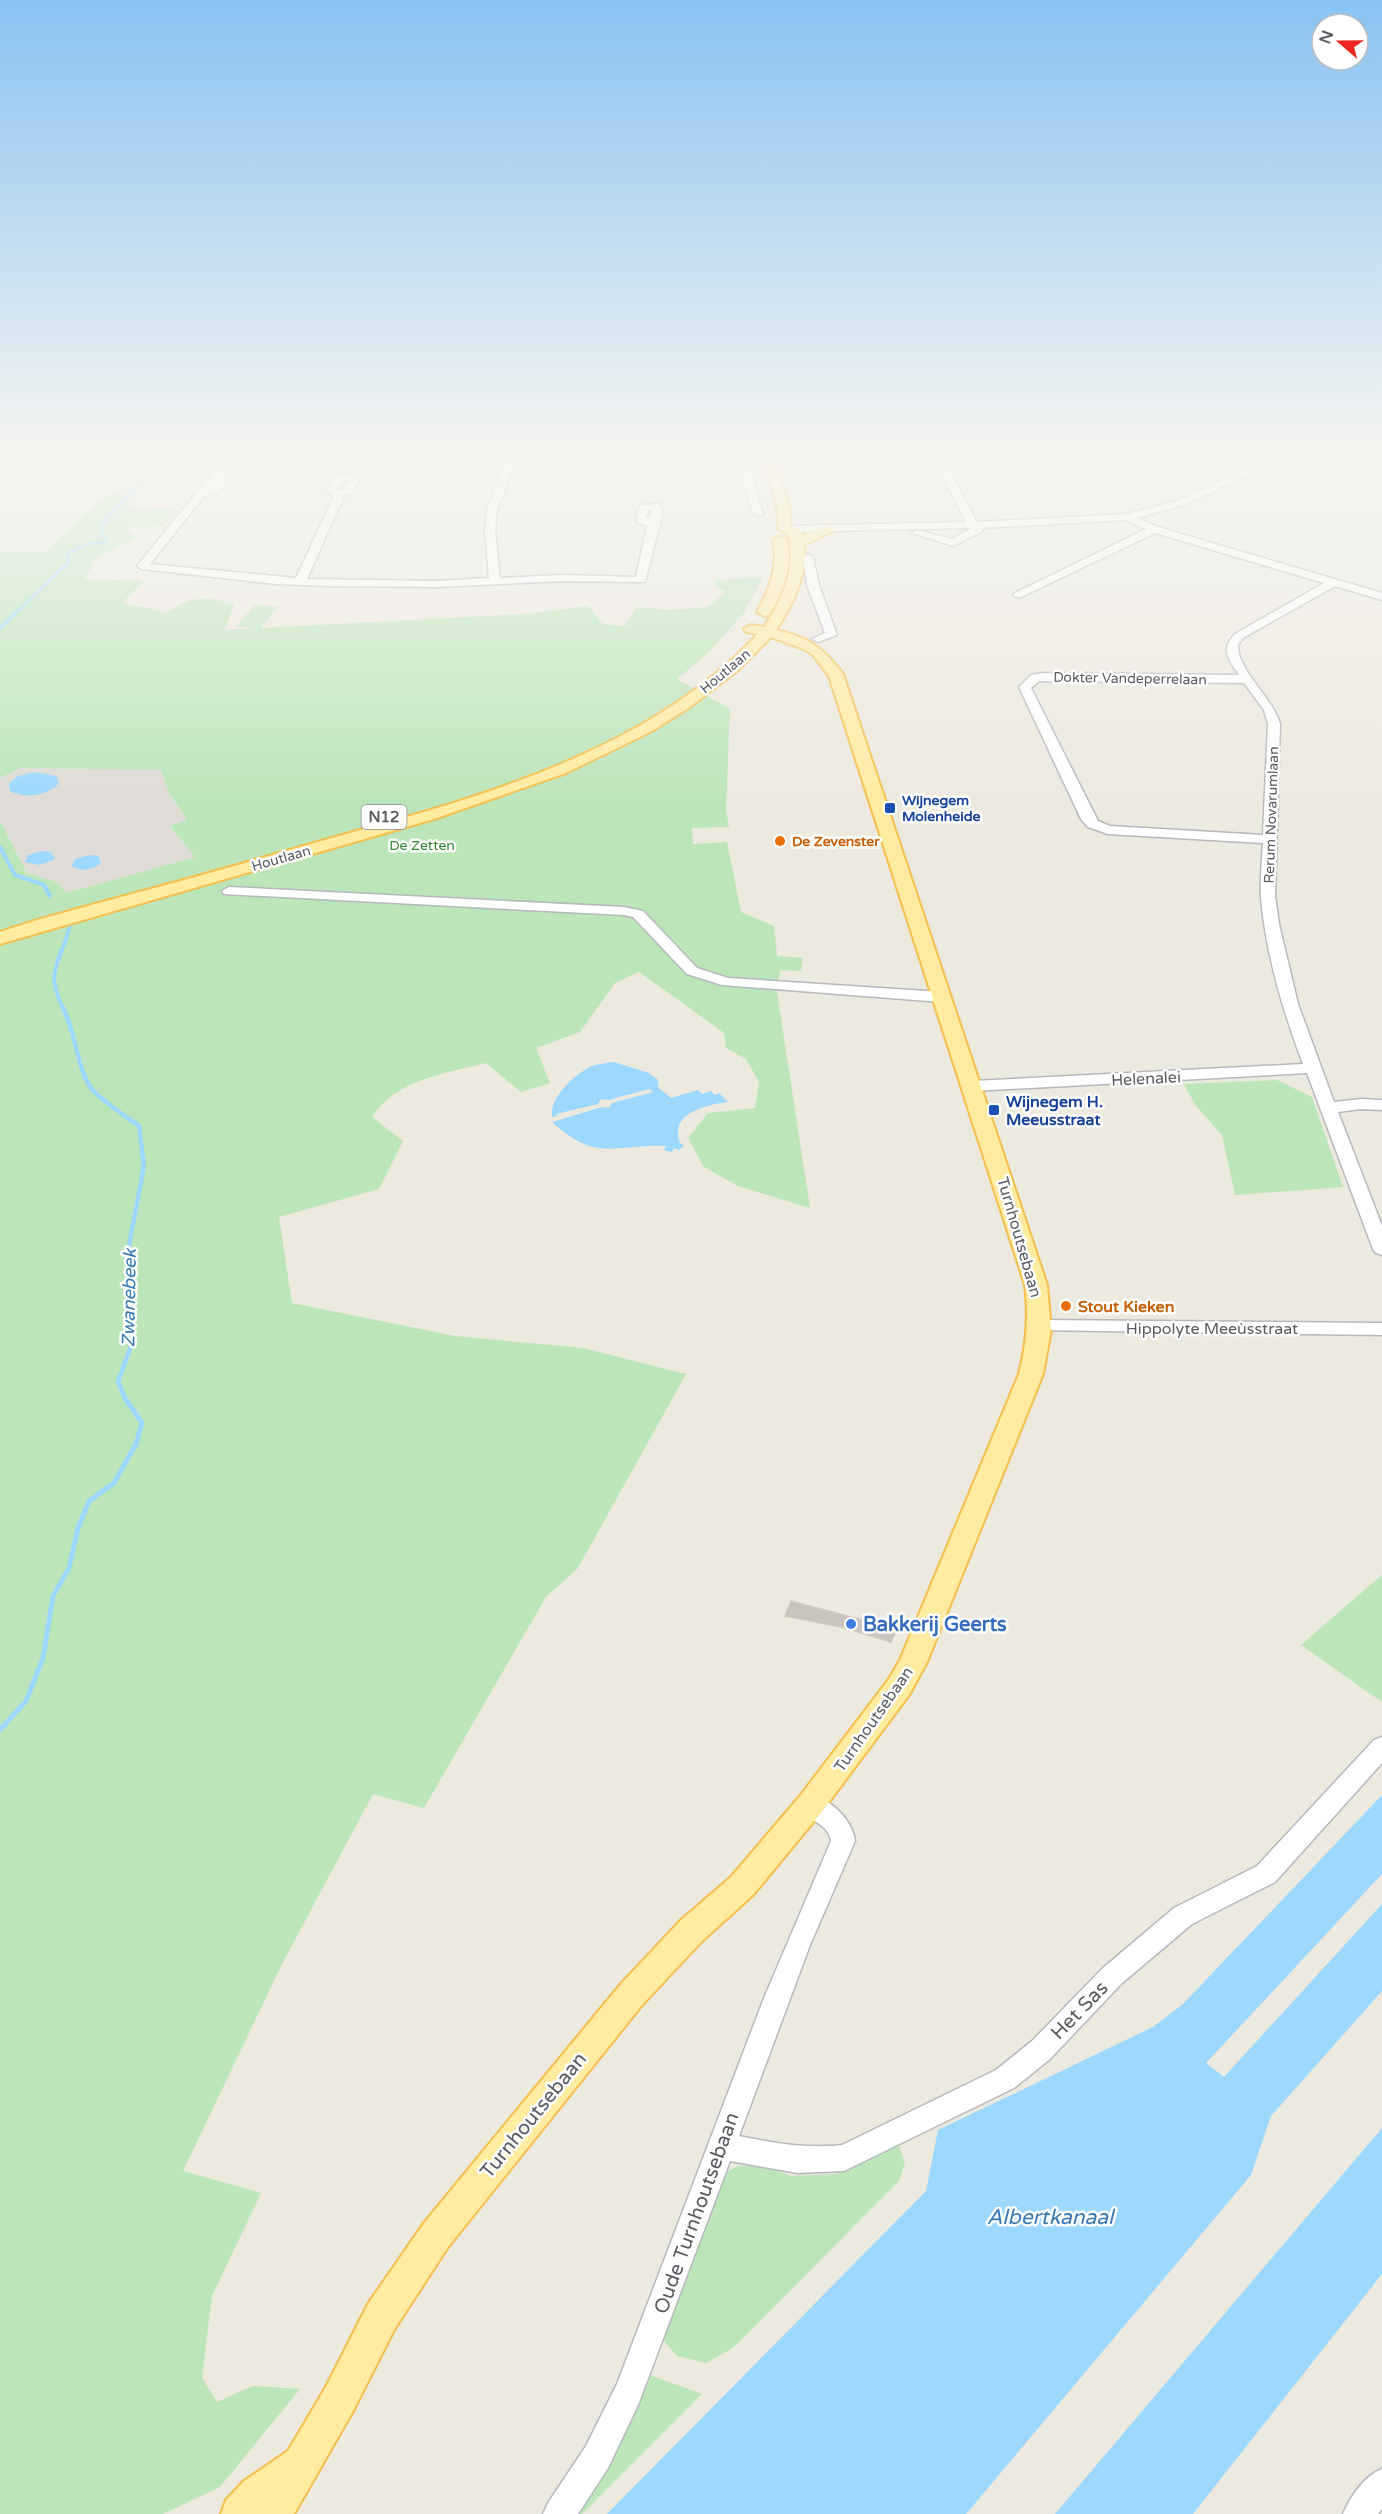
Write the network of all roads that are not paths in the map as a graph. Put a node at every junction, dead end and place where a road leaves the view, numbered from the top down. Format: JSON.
{"nodes":[{"id":1,"x":138,"y":572,"type":"edge"},
{"id":2,"x":198,"y":572,"type":"edge"},
{"id":3,"x":304,"y":572,"type":"edge"},
{"id":4,"x":489,"y":572,"type":"edge"},
{"id":5,"x":643,"y":572,"type":"edge"},
{"id":6,"x":780,"y":572,"type":"edge"},
{"id":7,"x":794,"y":572,"type":"edge"},
{"id":8,"x":811,"y":572,"type":"edge"},
{"id":9,"x":1065,"y":572,"type":"edge"},
{"id":10,"x":1298,"y":572,"type":"edge"},
{"id":11,"x":134,"y":578,"type":"dead end"},
{"id":12,"x":300,"y":582,"type":"junction"},
{"id":13,"x":490,"y":582,"type":"junction"},
{"id":14,"x":1333,"y":583,"type":"junction"},
{"id":15,"x":1019,"y":595,"type":"dead end"},
{"id":16,"x":1382,"y":597,"type":"edge"},
{"id":17,"x":762,"y":627,"type":"junction"},
{"id":18,"x":811,"y":642,"type":"junction"},
{"id":19,"x":1248,"y":679,"type":"junction"},
{"id":20,"x":1270,"y":839,"type":"junction"},
{"id":21,"x":229,"y":891,"type":"dead end"},
{"id":22,"x":0,"y":925,"type":"edge"},
{"id":23,"x":0,"y":938,"type":"edge"},
{"id":24,"x":940,"y":997,"type":"junction"},
{"id":25,"x":1313,"y":1071,"type":"junction"},
{"id":26,"x":973,"y":1086,"type":"junction"},
{"id":27,"x":1326,"y":1103,"type":"junction"},
{"id":28,"x":1382,"y":1105,"type":"edge"},
{"id":29,"x":1382,"y":1249,"type":"edge"},
{"id":30,"x":1042,"y":1326,"type":"junction"},
{"id":31,"x":1382,"y":1329,"type":"edge"},
{"id":32,"x":1382,"y":1747,"type":"edge"},
{"id":33,"x":810,"y":1805,"type":"junction"},
{"id":34,"x":722,"y":2146,"type":"junction"},
{"id":35,"x":303,"y":2460,"type":"junction"},
{"id":36,"x":1382,"y":2484,"type":"edge"},
{"id":37,"x":240,"y":2514,"type":"edge"},
{"id":38,"x":272,"y":2514,"type":"edge"},
{"id":39,"x":559,"y":2514,"type":"edge"},
{"id":40,"x":1359,"y":2514,"type":"edge"}],
"edges":[{"from":1,"to":11,"type":"street"},
{"from":2,"to":12,"type":"street"},
{"from":3,"to":12,"type":"street"},
{"from":4,"to":13,"type":"street"},
{"from":5,"to":13,"type":"street"},
{"from":6,"to":17,"type":"main road","name":"Houtlaan","number":"N12"},
{"from":7,"to":17,"type":"main road","name":"Houtlaan","number":"N12"},
{"from":8,"to":18,"type":"street"},
{"from":9,"to":15,"type":"street"},
{"from":10,"to":14,"type":"street"},
{"from":12,"to":13,"type":"street"},
{"from":14,"to":16,"type":"street"},
{"from":14,"to":19,"type":"street","name":"Rerum Novarumlaan"},
{"from":17,"to":18,"type":"main road","name":"Turnhoutsebaan"},
{"from":17,"to":22,"type":"main road","name":"Houtlaan","number":"N12"},
{"from":17,"to":23,"type":"main road","name":"Houtlaan","number":"N12"},
{"from":18,"to":24,"type":"main road","name":"Turnhoutsebaan"},
{"from":19,"to":20,"type":"street","name":"Rerum Novarumlaan"},
{"from":19,"to":20,"type":"street","name":"Dokter Vandeperrelaan"},
{"from":20,"to":25,"type":"street","name":"Rerum Novarumlaan"},
{"from":21,"to":24,"type":"street"},
{"from":24,"to":26,"type":"main road","name":"Turnhoutsebaan"},
{"from":25,"to":26,"type":"street","name":"Helenalei"},
{"from":25,"to":27,"type":"street","name":"Rerum Novarumlaan"},
{"from":26,"to":30,"type":"main road","name":"Turnhoutsebaan"},
{"from":27,"to":28,"type":"street"},
{"from":27,"to":29,"type":"street"},
{"from":30,"to":31,"type":"street","name":"Hippolyte Meeùsstraat"},
{"from":30,"to":33,"type":"main road","name":"Turnhoutsebaan"},
{"from":32,"to":34,"type":"street","name":"Het Sas"},
{"from":33,"to":34,"type":"street","name":"Oude Turnhoutsebaan"},
{"from":33,"to":35,"type":"main road","name":"Turnhoutsebaan"},
{"from":34,"to":39,"type":"street","name":"Oude Turnhoutsebaan"},
{"from":35,"to":37,"type":"main road","name":"Turnhoutsebaan"},
{"from":35,"to":38,"type":"main road","name":"Turnhoutsebaan"},
{"from":36,"to":40,"type":"street"}]}
